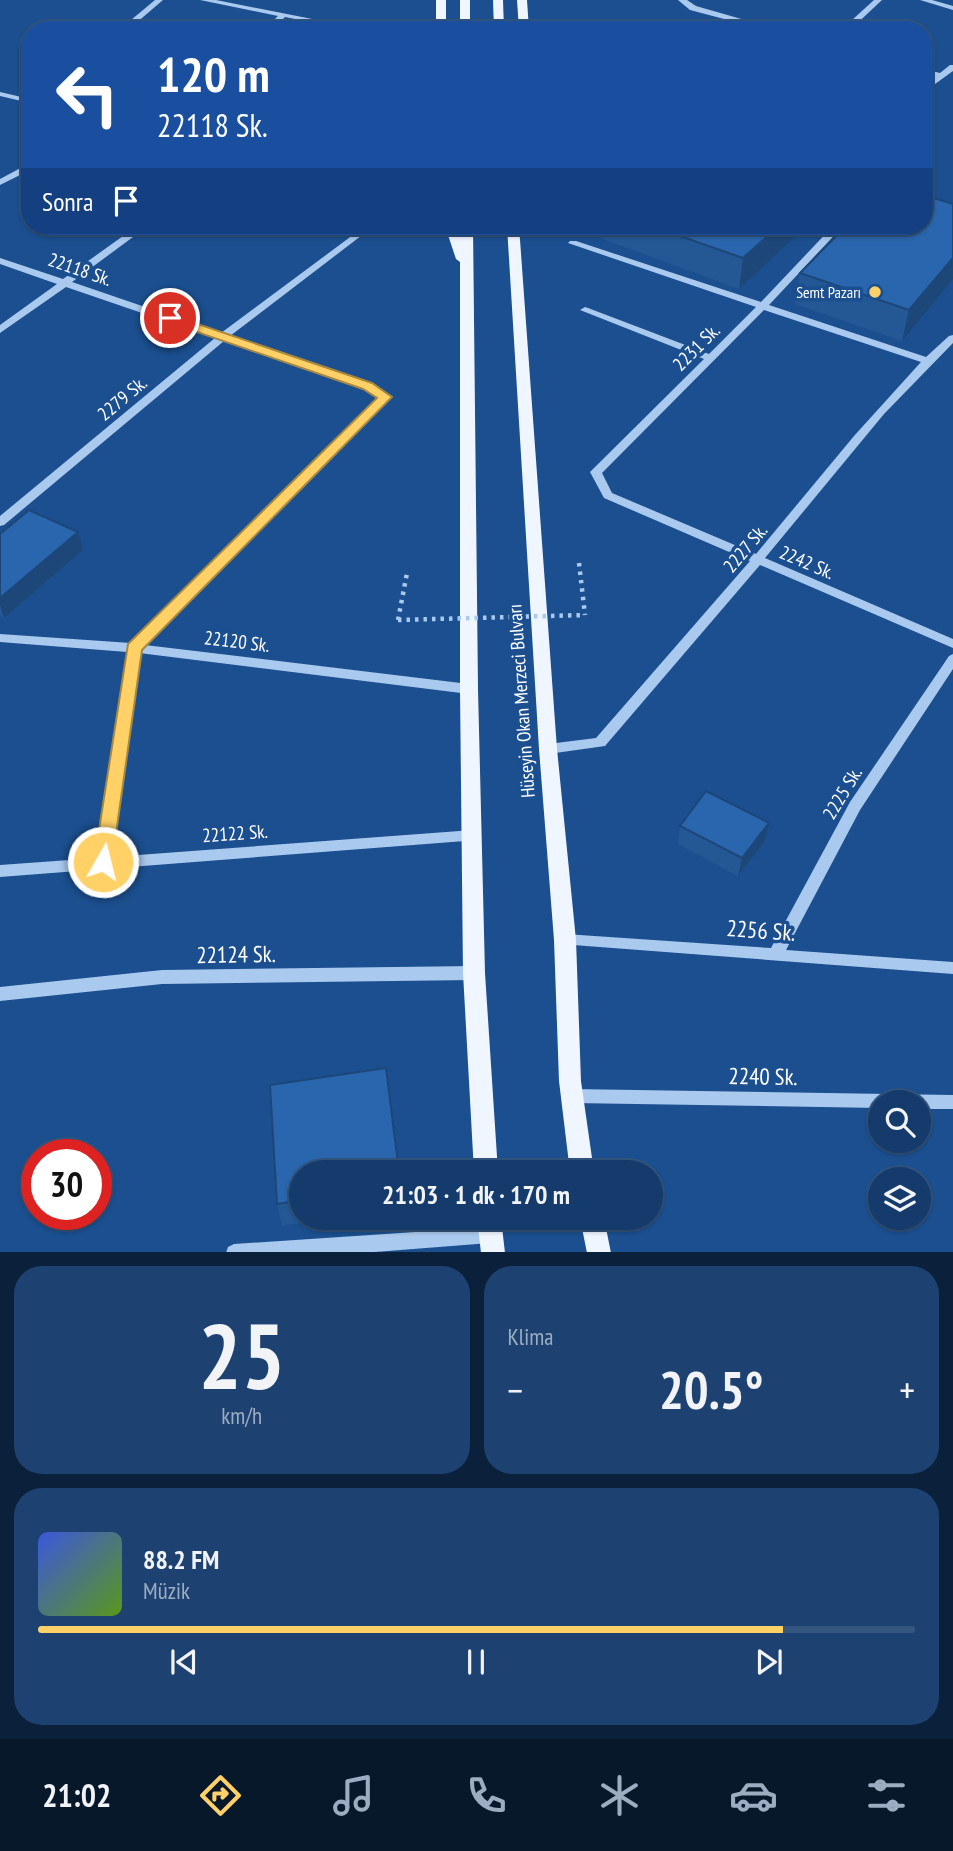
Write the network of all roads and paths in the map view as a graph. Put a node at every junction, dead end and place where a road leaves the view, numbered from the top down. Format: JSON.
{"nodes":[{"id":1,"x":159,"y":0,"type":"edge"},
{"id":2,"x":204,"y":0,"type":"edge"},
{"id":3,"x":441,"y":0,"type":"edge"},
{"id":4,"x":465,"y":0,"type":"edge"},
{"id":5,"x":498,"y":0,"type":"edge"},
{"id":6,"x":522,"y":0,"type":"edge"},
{"id":7,"x":682,"y":0,"type":"edge"},
{"id":8,"x":878,"y":0,"type":"edge"},
{"id":9,"x":924,"y":0,"type":"edge"},
{"id":10,"x":953,"y":8,"type":"edge"},
{"id":11,"x":283,"y":15,"type":"junction"},
{"id":12,"x":134,"y":21,"type":"edge"},
{"id":13,"x":277,"y":21,"type":"edge"},
{"id":14,"x":315,"y":21,"type":"edge"},
{"id":15,"x":441,"y":21,"type":"edge"},
{"id":16,"x":465,"y":21,"type":"edge"},
{"id":17,"x":499,"y":21,"type":"edge"},
{"id":18,"x":523,"y":21,"type":"edge"},
{"id":19,"x":742,"y":21,"type":"edge"},
{"id":20,"x":855,"y":21,"type":"edge"},
{"id":21,"x":953,"y":67,"type":"edge"},
{"id":22,"x":933,"y":74,"type":"edge"},
{"id":23,"x":940,"y":76,"type":"junction"},
{"id":24,"x":933,"y":82,"type":"edge"},
{"id":25,"x":0,"y":94,"type":"edge"},
{"id":26,"x":21,"y":95,"type":"edge"},
{"id":27,"x":17,"y":97,"type":"junction"},
{"id":28,"x":21,"y":98,"type":"edge"},
{"id":29,"x":21,"y":171,"type":"edge"},
{"id":30,"x":0,"y":182,"type":"edge"},
{"id":31,"x":130,"y":235,"type":"edge"},
{"id":32,"x":358,"y":235,"type":"edge"},
{"id":33,"x":454,"y":235,"type":"edge"},
{"id":34,"x":467,"y":235,"type":"edge"},
{"id":35,"x":514,"y":235,"type":"edge"},
{"id":36,"x":524,"y":235,"type":"edge"},
{"id":37,"x":830,"y":235,"type":"edge"},
{"id":38,"x":573,"y":243,"type":"dead end"},
{"id":39,"x":0,"y":261,"type":"edge"},
{"id":40,"x":467,"y":272,"type":"junction"},
{"id":41,"x":517,"y":274,"type":"junction"},
{"id":42,"x":65,"y":281,"type":"junction"},
{"id":43,"x":762,"y":307,"type":"junction"},
{"id":44,"x":585,"y":310,"type":"dead end"},
{"id":45,"x":0,"y":330,"type":"edge"},
{"id":46,"x":222,"y":337,"type":"junction"},
{"id":47,"x":953,"y":338,"type":"edge"},
{"id":48,"x":710,"y":358,"type":"junction"},
{"id":49,"x":927,"y":361,"type":"junction"},
{"id":50,"x":608,"y":495,"type":"joint"},
{"id":51,"x":0,"y":523,"type":"edge"},
{"id":52,"x":757,"y":562,"type":"junction"},
{"id":53,"x":579,"y":563,"type":"dead end"},
{"id":54,"x":407,"y":573,"type":"dead end"},
{"id":55,"x":0,"y":638,"type":"edge"},
{"id":56,"x":953,"y":644,"type":"edge"},
{"id":57,"x":134,"y":648,"type":"junction"},
{"id":58,"x":953,"y":659,"type":"edge"},
{"id":59,"x":469,"y":689,"type":"junction"},
{"id":60,"x":548,"y":749,"type":"junction"},
{"id":61,"x":473,"y":836,"type":"junction"},
{"id":62,"x":103,"y":862,"type":"junction"},
{"id":63,"x":0,"y":871,"type":"edge"},
{"id":64,"x":565,"y":940,"type":"junction"},
{"id":65,"x":776,"y":954,"type":"junction"},
{"id":66,"x":953,"y":968,"type":"edge"},
{"id":67,"x":474,"y":973,"type":"junction"},
{"id":68,"x":0,"y":995,"type":"edge"},
{"id":69,"x":572,"y":1096,"type":"junction"},
{"id":70,"x":953,"y":1102,"type":"edge"},
{"id":71,"x":485,"y":1160,"type":"edge"},
{"id":72,"x":580,"y":1160,"type":"edge"},
{"id":73,"x":594,"y":1230,"type":"edge"},
{"id":74,"x":491,"y":1235,"type":"edge"},
{"id":75,"x":234,"y":1252,"type":"edge"},
{"id":76,"x":599,"y":1252,"type":"edge"}],
"edges":[{"from":1,"to":12,"type":"street"},
{"from":2,"to":11,"type":"street"},
{"from":3,"to":15,"type":"main road"},
{"from":4,"to":16,"type":"main road"},
{"from":5,"to":17,"type":"main road"},
{"from":6,"to":18,"type":"main road"},
{"from":7,"to":19,"type":"street"},
{"from":8,"to":20,"type":"street"},
{"from":9,"to":10,"type":"street"},
{"from":11,"to":13,"type":"street"},
{"from":11,"to":14,"type":"street"},
{"from":21,"to":23,"type":"street"},
{"from":22,"to":23,"type":"street"},
{"from":23,"to":24,"type":"street"},
{"from":25,"to":27,"type":"street"},
{"from":26,"to":27,"type":"street"},
{"from":27,"to":28,"type":"street"},
{"from":29,"to":30,"type":"street"},
{"from":31,"to":42,"type":"street"},
{"from":32,"to":46,"type":"street","name":"2279 Sk."},
{"from":33,"to":40,"type":"main road"},
{"from":34,"to":40,"type":"main road"},
{"from":35,"to":41,"type":"main road","name":"Hüseyin Okan Merzeci Bulvarı"},
{"from":36,"to":41,"type":"main road"},
{"from":37,"to":43,"type":"street","name":"2231 Sk."},
{"from":38,"to":43,"type":"street"},
{"from":39,"to":42,"type":"street","name":"22118 Sk."},
{"from":40,"to":59,"type":"main road"},
{"from":41,"to":60,"type":"main road","name":"Hüseyin Okan Merzeci Bulvarı"},
{"from":42,"to":45,"type":"street"},
{"from":42,"to":46,"type":"street","name":"22118 Sk."},
{"from":43,"to":48,"type":"street","name":"2231 Sk."},
{"from":43,"to":49,"type":"street"},
{"from":44,"to":48,"type":"street"},
{"from":46,"to":51,"type":"street","name":"2279 Sk."},
{"from":46,"to":57,"type":"street","name":"22118 Sk."},
{"from":47,"to":49,"type":"street","name":"2227 Sk."},
{"from":48,"to":50,"type":"street","name":"2231 Sk."},
{"from":49,"to":52,"type":"street","name":"2227 Sk."},
{"from":50,"to":52,"type":"street","name":"2242 Sk."},
{"from":52,"to":56,"type":"street","name":"2242 Sk."},
{"from":52,"to":60,"type":"street","name":"2227 Sk."},
{"from":53,"to":54,"type":"path","bridge":true},
{"from":55,"to":57,"type":"street","name":"22120 Sk."},
{"from":57,"to":59,"type":"street","name":"22120 Sk."},
{"from":57,"to":62,"type":"street"},
{"from":58,"to":65,"type":"street","name":"2225 Sk."},
{"from":59,"to":61,"type":"main road"},
{"from":60,"to":64,"type":"main road","name":"Hüseyin Okan Merzeci Bulvarı"},
{"from":61,"to":62,"type":"street","name":"22122 Sk."},
{"from":61,"to":67,"type":"main road"},
{"from":62,"to":63,"type":"street","name":"22122 Sk."},
{"from":64,"to":65,"type":"street","name":"2256 Sk."},
{"from":64,"to":69,"type":"main road","name":"Hüseyin Okan Merzeci Bulvarı"},
{"from":65,"to":66,"type":"street","name":"2256 Sk."},
{"from":67,"to":68,"type":"street","name":"22124 Sk."},
{"from":67,"to":71,"type":"main road"},
{"from":69,"to":70,"type":"street","name":"2240 Sk."},
{"from":69,"to":72,"type":"main road","name":"Hüseyin Okan Merzeci Bulvarı"},
{"from":73,"to":76,"type":"main road"},
{"from":74,"to":75,"type":"street"}]}
